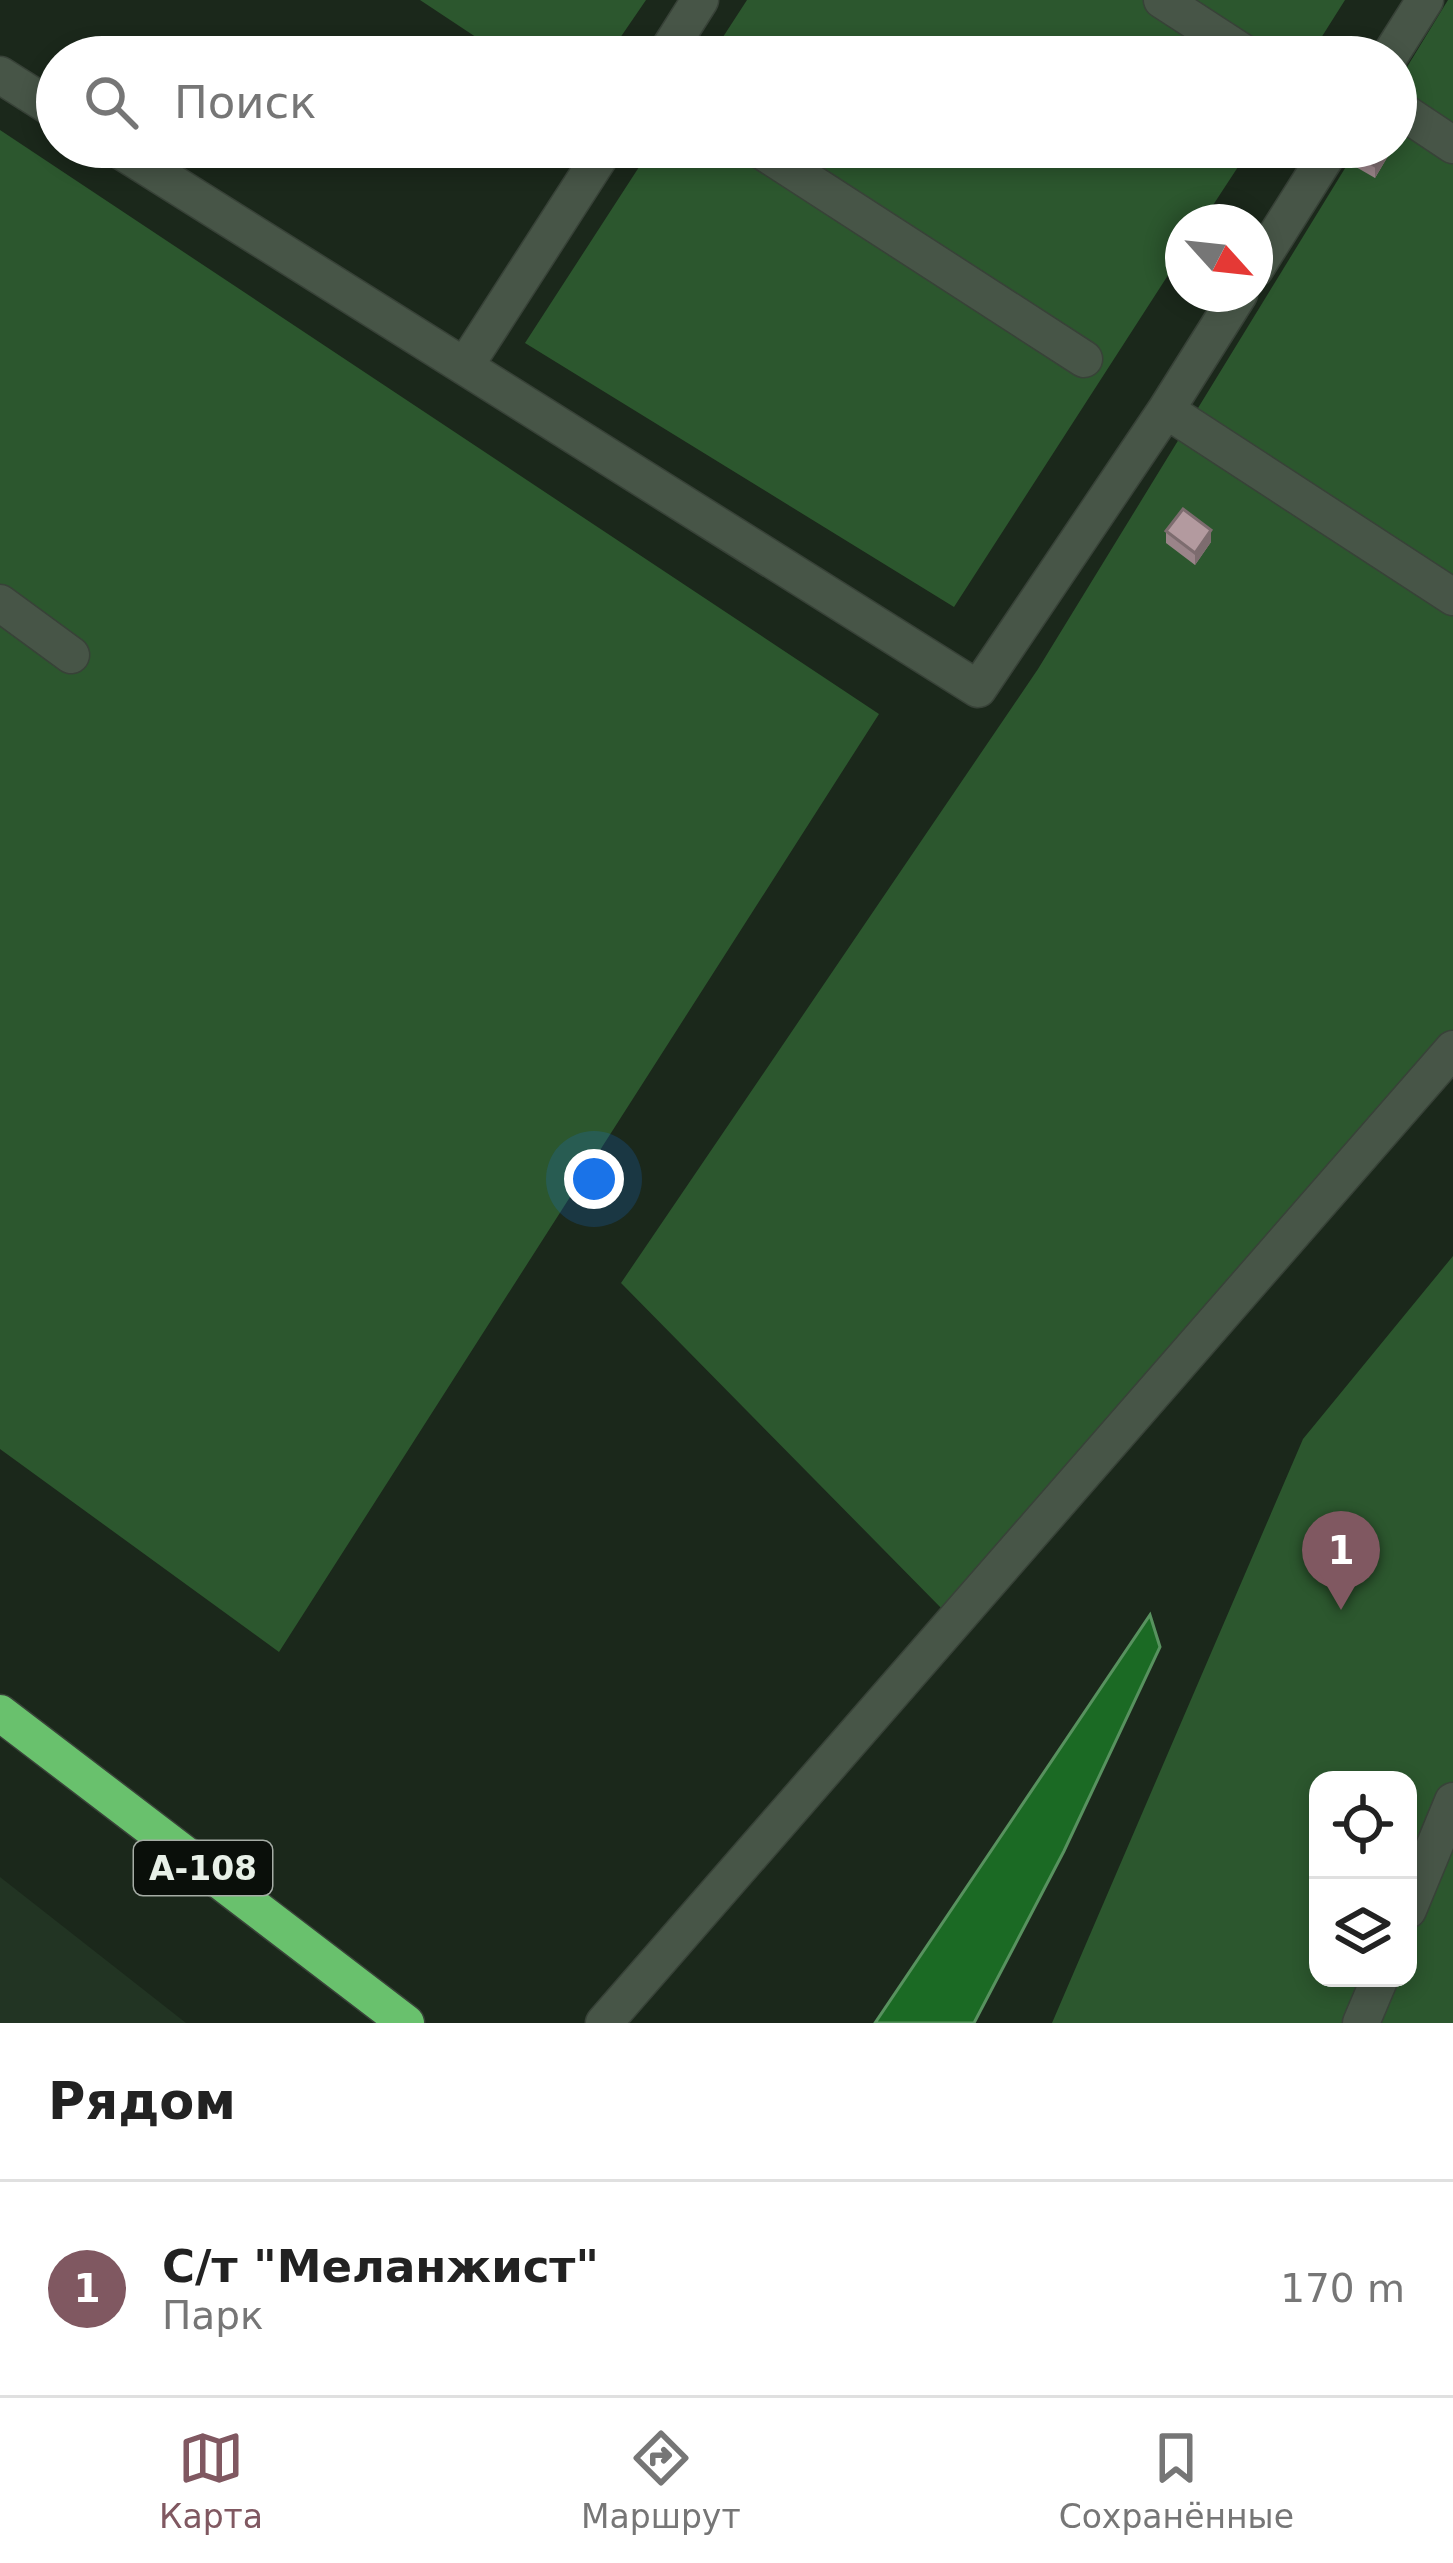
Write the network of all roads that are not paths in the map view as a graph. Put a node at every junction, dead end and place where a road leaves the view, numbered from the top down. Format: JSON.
{"nodes":[{"id":1,"x":700,"y":0,"type":"edge"},
{"id":2,"x":1162,"y":0,"type":"edge"},
{"id":3,"x":1425,"y":0,"type":"edge"},
{"id":4,"x":677,"y":36,"type":"edge"},
{"id":5,"x":1218,"y":36,"type":"edge"},
{"id":6,"x":1402,"y":36,"type":"edge"},
{"id":7,"x":0,"y":75,"type":"edge"},
{"id":8,"x":36,"y":98,"type":"edge"},
{"id":9,"x":1417,"y":121,"type":"edge"},
{"id":10,"x":1453,"y":145,"type":"edge"},
{"id":11,"x":148,"y":168,"type":"edge"},
{"id":12,"x":592,"y":168,"type":"edge"},
{"id":13,"x":788,"y":168,"type":"edge"},
{"id":14,"x":1319,"y":168,"type":"edge"},
{"id":15,"x":1273,"y":240,"type":"edge"},
{"id":16,"x":1228,"y":312,"type":"edge"},
{"id":17,"x":1084,"y":359,"type":"dead end"},
{"id":18,"x":464,"y":366,"type":"junction"},
{"id":19,"x":1166,"y":410,"type":"junction"},
{"id":20,"x":1453,"y":597,"type":"edge"},
{"id":21,"x":0,"y":603,"type":"edge"},
{"id":22,"x":70,"y":655,"type":"dead end"},
{"id":23,"x":1453,"y":1049,"type":"edge"},
{"id":24,"x":0,"y":1713,"type":"edge"},
{"id":25,"x":1453,"y":1802,"type":"edge"},
{"id":26,"x":1417,"y":1888,"type":"edge"},
{"id":27,"x":1376,"y":1987,"type":"edge"},
{"id":28,"x":406,"y":2023,"type":"edge"},
{"id":29,"x":604,"y":2023,"type":"edge"},
{"id":30,"x":1361,"y":2023,"type":"edge"}],
"edges":[{"from":1,"to":4,"type":"lane"},
{"from":2,"to":5,"type":"lane"},
{"from":3,"to":6,"type":"lane"},
{"from":7,"to":8,"type":"lane"},
{"from":9,"to":10,"type":"lane"},
{"from":11,"to":18,"type":"lane"},
{"from":12,"to":18,"type":"lane"},
{"from":13,"to":17,"type":"lane"},
{"from":14,"to":15,"type":"lane"},
{"from":16,"to":19,"type":"lane"},
{"from":18,"to":19,"type":"lane"},
{"from":19,"to":20,"type":"lane"},
{"from":21,"to":22,"type":"lane"},
{"from":23,"to":29,"type":"lane"},
{"from":24,"to":28,"type":"highway","number":"А-108"},
{"from":25,"to":26,"type":"lane"},
{"from":27,"to":30,"type":"lane"}]}
